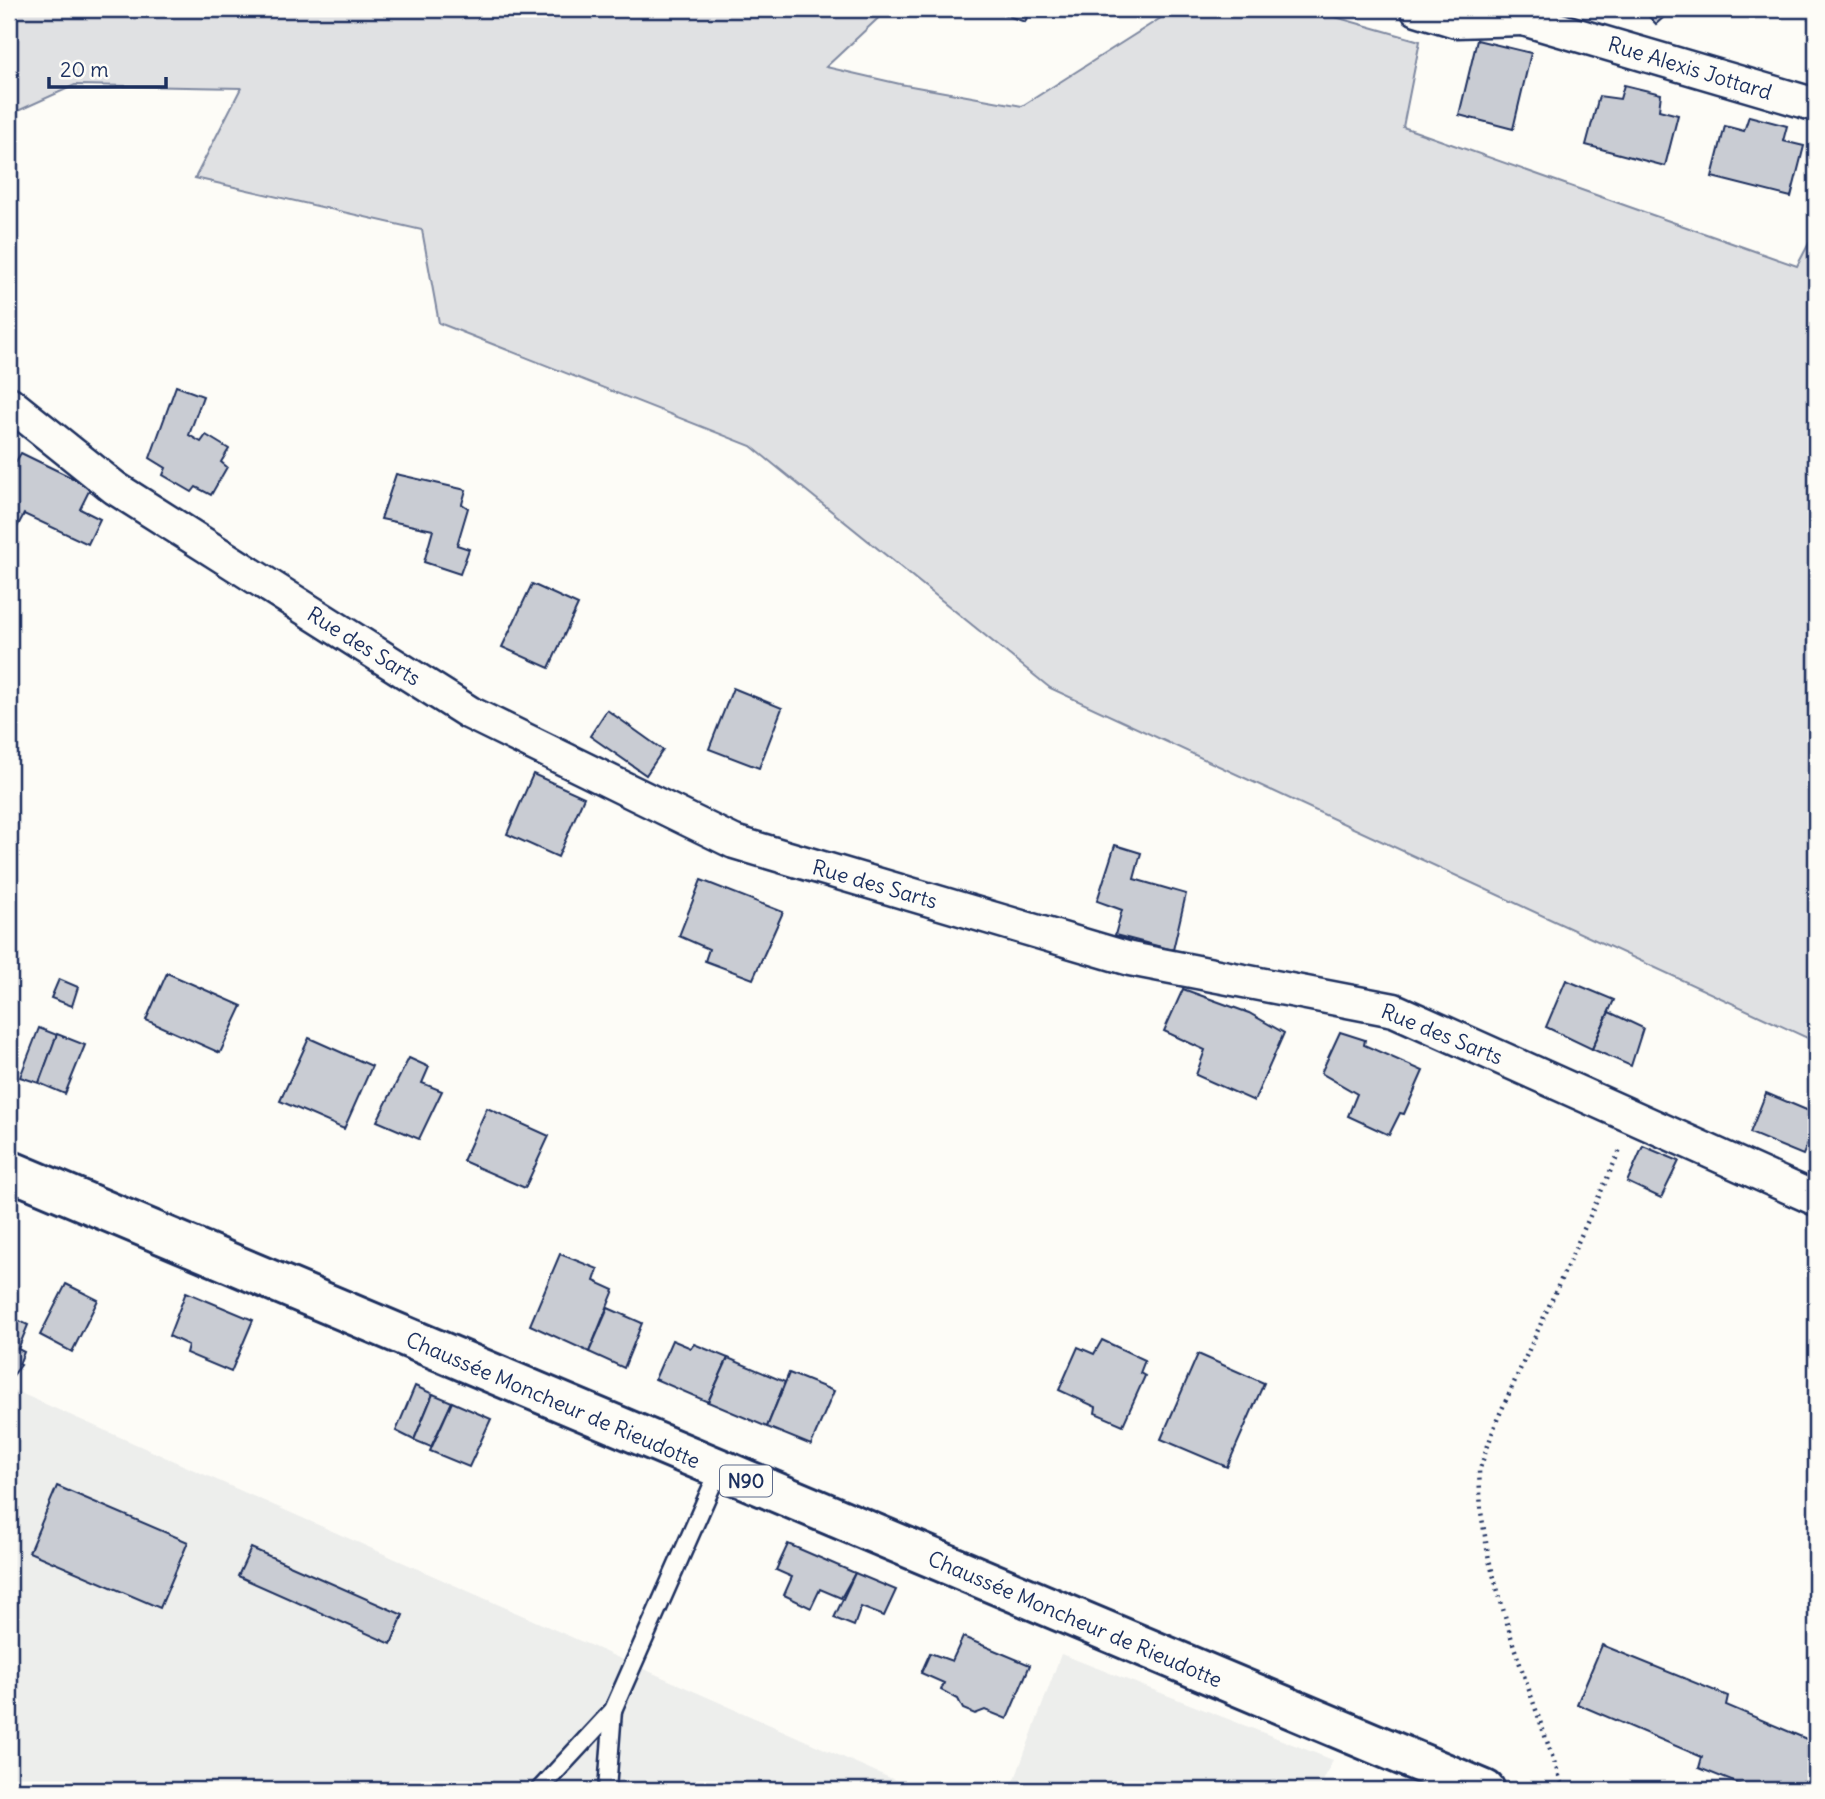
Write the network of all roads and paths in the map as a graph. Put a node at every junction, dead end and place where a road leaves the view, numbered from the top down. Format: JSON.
{"nodes":[{"id":1,"x":1417,"y":9,"type":"edge"},
{"id":2,"x":1529,"y":14,"type":"edge"},
{"id":3,"x":1816,"y":106,"type":"edge"},
{"id":4,"x":9,"y":403,"type":"edge"},
{"id":5,"x":1635,"y":1118,"type":"junction"},
{"id":6,"x":9,"y":1170,"type":"edge"},
{"id":7,"x":1816,"y":1199,"type":"edge"},
{"id":8,"x":719,"y":1470,"type":"junction"},
{"id":9,"x":613,"y":1710,"type":"junction"},
{"id":10,"x":540,"y":1790,"type":"edge"},
{"id":11,"x":607,"y":1790,"type":"edge"},
{"id":12,"x":1485,"y":1790,"type":"edge"},
{"id":13,"x":1564,"y":1790,"type":"edge"}],
"edges":[{"from":1,"to":2,"type":"street","name":"Rue Alexis Jottard"},
{"from":2,"to":3,"type":"street","name":"Rue Alexis Jottard"},
{"from":4,"to":5,"type":"street","name":"Rue des Sarts"},
{"from":5,"to":7,"type":"street","name":"Rue des Sarts"},
{"from":5,"to":13,"type":"path"},
{"from":6,"to":8,"type":"main road","name":"Chaussée Moncheur de Rieudotte","number":"N90"},
{"from":8,"to":9,"type":"lane"},
{"from":8,"to":12,"type":"main road","name":"Chaussée Moncheur de Rieudotte","number":"N90"},
{"from":9,"to":10,"type":"lane"},
{"from":9,"to":11,"type":"lane"}]}
